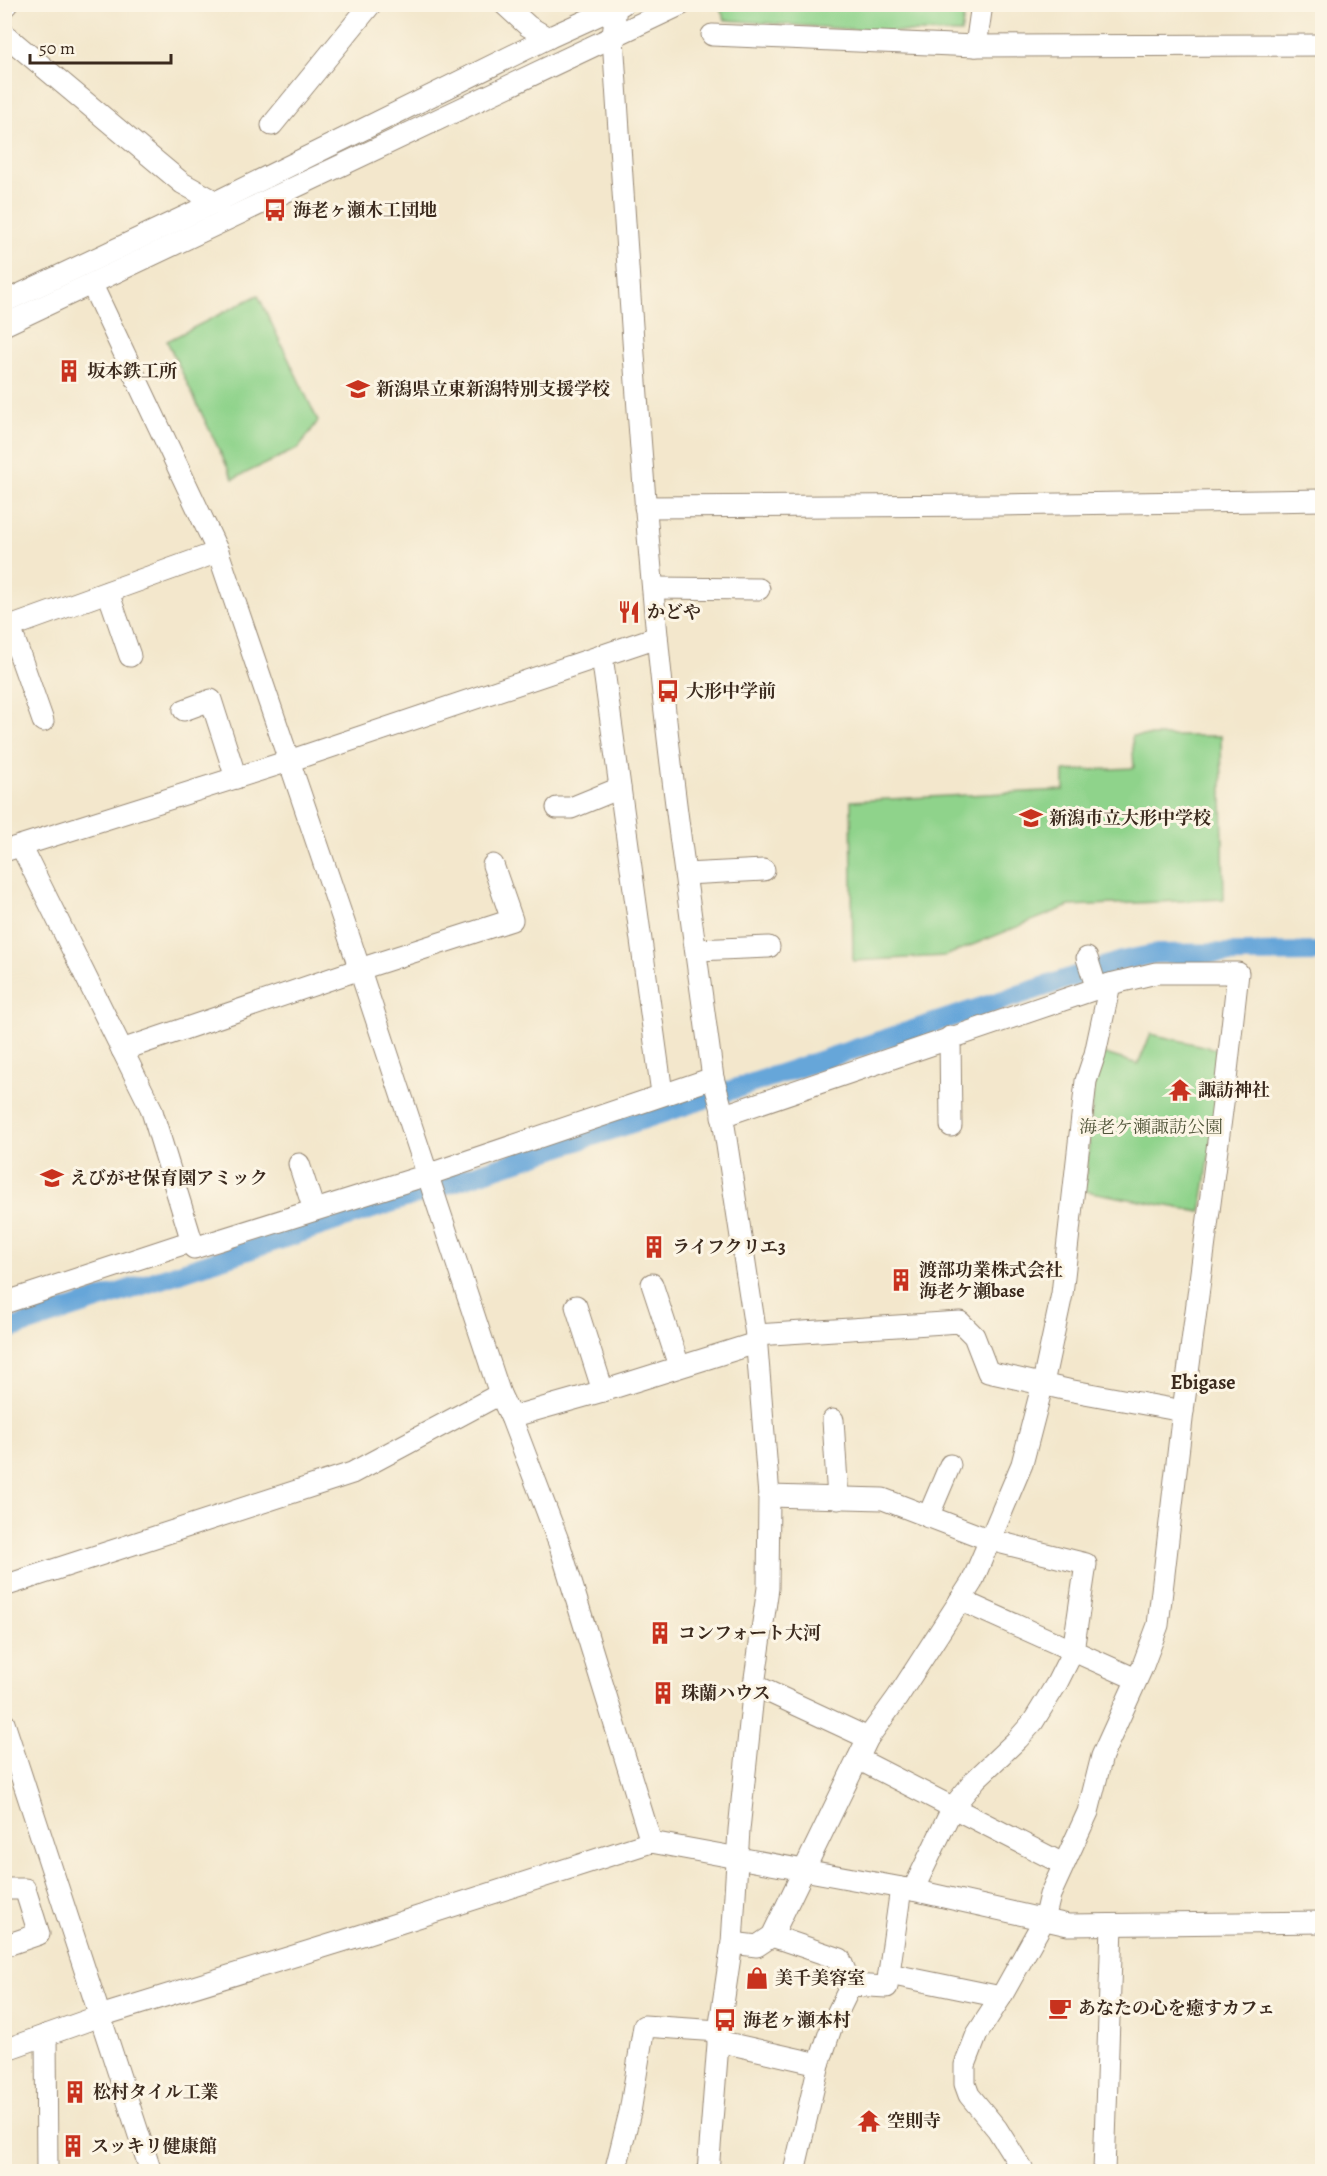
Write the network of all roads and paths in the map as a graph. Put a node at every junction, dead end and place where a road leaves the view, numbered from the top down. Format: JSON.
{"nodes":[{"id":1,"x":370,"y":4,"type":"edge"},
{"id":2,"x":504,"y":4,"type":"edge"},
{"id":3,"x":682,"y":4,"type":"edge"},
{"id":4,"x":982,"y":4,"type":"edge"},
{"id":5,"x":619,"y":5,"type":"edge"},
{"id":6,"x":4,"y":34,"type":"edge"},
{"id":7,"x":712,"y":35,"type":"dead end"},
{"id":8,"x":548,"y":38,"type":"junction"},
{"id":9,"x":613,"y":38,"type":"junction"},
{"id":10,"x":1323,"y":45,"type":"edge"},
{"id":11,"x":976,"y":46,"type":"junction"},
{"id":12,"x":272,"y":125,"type":"dead end"},
{"id":13,"x":216,"y":202,"type":"junction"},
{"id":14,"x":92,"y":285,"type":"junction"},
{"id":15,"x":4,"y":302,"type":"edge"},
{"id":16,"x":4,"y":324,"type":"edge"},
{"id":17,"x":1323,"y":501,"type":"edge"},
{"id":18,"x":645,"y":507,"type":"junction"},
{"id":19,"x":218,"y":552,"type":"junction"},
{"id":20,"x":653,"y":588,"type":"junction"},
{"id":21,"x":759,"y":589,"type":"dead end"},
{"id":22,"x":108,"y":592,"type":"junction"},
{"id":23,"x":7,"y":626,"type":"edge"},
{"id":24,"x":657,"y":637,"type":"junction"},
{"id":25,"x":130,"y":656,"type":"dead end"},
{"id":26,"x":602,"y":656,"type":"junction"},
{"id":27,"x":184,"y":710,"type":"dead end"},
{"id":28,"x":43,"y":721,"type":"dead end"},
{"id":29,"x":289,"y":761,"type":"junction"},
{"id":30,"x":236,"y":778,"type":"junction"},
{"id":31,"x":620,"y":788,"type":"junction"},
{"id":32,"x":557,"y":808,"type":"dead end"},
{"id":33,"x":13,"y":849,"type":"edge"},
{"id":34,"x":493,"y":865,"type":"dead end"},
{"id":35,"x":764,"y":870,"type":"dead end"},
{"id":36,"x":686,"y":874,"type":"junction"},
{"id":37,"x":769,"y":946,"type":"dead end"},
{"id":38,"x":696,"y":950,"type":"junction"},
{"id":39,"x":1087,"y":958,"type":"dead end"},
{"id":40,"x":360,"y":969,"type":"junction"},
{"id":41,"x":1104,"y":987,"type":"junction"},
{"id":42,"x":950,"y":1037,"type":"junction"},
{"id":43,"x":122,"y":1050,"type":"junction"},
{"id":44,"x":715,"y":1081,"type":"junction"},
{"id":45,"x":661,"y":1086,"type":"dead end"},
{"id":46,"x":721,"y":1111,"type":"junction"},
{"id":47,"x":951,"y":1126,"type":"dead end"},
{"id":48,"x":299,"y":1164,"type":"dead end"},
{"id":49,"x":427,"y":1175,"type":"junction"},
{"id":50,"x":314,"y":1210,"type":"junction"},
{"id":51,"x":193,"y":1244,"type":"junction"},
{"id":52,"x":652,"y":1284,"type":"dead end"},
{"id":53,"x":4,"y":1303,"type":"edge"},
{"id":54,"x":576,"y":1306,"type":"dead end"},
{"id":55,"x":756,"y":1339,"type":"junction"},
{"id":56,"x":679,"y":1366,"type":"junction"},
{"id":57,"x":1043,"y":1383,"type":"junction"},
{"id":58,"x":603,"y":1391,"type":"junction"},
{"id":59,"x":500,"y":1394,"type":"junction"},
{"id":60,"x":1183,"y":1412,"type":"junction"},
{"id":61,"x":511,"y":1417,"type":"junction"},
{"id":62,"x":833,"y":1420,"type":"dead end"},
{"id":63,"x":950,"y":1465,"type":"dead end"},
{"id":64,"x":769,"y":1496,"type":"junction"},
{"id":65,"x":838,"y":1499,"type":"junction"},
{"id":66,"x":928,"y":1517,"type":"junction"},
{"id":67,"x":990,"y":1540,"type":"junction"},
{"id":68,"x":4,"y":1586,"type":"edge"},
{"id":69,"x":960,"y":1600,"type":"junction"},
{"id":70,"x":1073,"y":1651,"type":"junction"},
{"id":71,"x":1136,"y":1679,"type":"junction"},
{"id":72,"x":754,"y":1685,"type":"junction"},
{"id":73,"x":4,"y":1723,"type":"edge"},
{"id":74,"x":868,"y":1738,"type":"junction"},
{"id":75,"x":858,"y":1759,"type":"junction"},
{"id":76,"x":953,"y":1807,"type":"junction"},
{"id":77,"x":651,"y":1842,"type":"junction"},
{"id":78,"x":739,"y":1856,"type":"junction"},
{"id":79,"x":1063,"y":1864,"type":"junction"},
{"id":80,"x":803,"y":1869,"type":"junction"},
{"id":81,"x":4,"y":1889,"type":"edge"},
{"id":82,"x":907,"y":1889,"type":"junction"},
{"id":83,"x":1044,"y":1920,"type":"junction"},
{"id":84,"x":1323,"y":1922,"type":"edge"},
{"id":85,"x":1112,"y":1925,"type":"junction"},
{"id":86,"x":772,"y":1936,"type":"junction"},
{"id":87,"x":732,"y":1942,"type":"junction"},
{"id":88,"x":4,"y":1946,"type":"edge"},
{"id":89,"x":889,"y":1974,"type":"junction"},
{"id":90,"x":851,"y":1985,"type":"junction"},
{"id":91,"x":1001,"y":1997,"type":"junction"},
{"id":92,"x":100,"y":2016,"type":"junction"},
{"id":93,"x":46,"y":2035,"type":"junction"},
{"id":94,"x":719,"y":2036,"type":"junction"},
{"id":95,"x":4,"y":2050,"type":"edge"},
{"id":96,"x":819,"y":2064,"type":"junction"},
{"id":97,"x":46,"y":2172,"type":"edge"},
{"id":98,"x":152,"y":2172,"type":"edge"},
{"id":99,"x":615,"y":2172,"type":"edge"},
{"id":100,"x":708,"y":2172,"type":"edge"},
{"id":101,"x":794,"y":2172,"type":"edge"},
{"id":102,"x":1024,"y":2172,"type":"edge"},
{"id":103,"x":1104,"y":2172,"type":"edge"}],
"edges":[{"from":1,"to":12,"type":"street"},
{"from":2,"to":8,"type":"street"},
{"from":3,"to":9,"type":"street"},
{"from":4,"to":11,"type":"street"},
{"from":5,"to":8,"type":"street"},
{"from":5,"to":9,"type":"street"},
{"from":6,"to":13,"type":"street"},
{"from":7,"to":11,"type":"street"},
{"from":8,"to":13,"type":"street"},
{"from":9,"to":14,"type":"street"},
{"from":9,"to":18,"type":"street"},
{"from":10,"to":11,"type":"street"},
{"from":13,"to":15,"type":"street"},
{"from":14,"to":16,"type":"street"},
{"from":14,"to":19,"type":"street"},
{"from":17,"to":18,"type":"street"},
{"from":18,"to":20,"type":"street"},
{"from":19,"to":22,"type":"street"},
{"from":19,"to":29,"type":"street"},
{"from":20,"to":21,"type":"street"},
{"from":20,"to":24,"type":"street"},
{"from":22,"to":23,"type":"street"},
{"from":22,"to":25,"type":"street"},
{"from":23,"to":28,"type":"street"},
{"from":24,"to":26,"type":"street"},
{"from":24,"to":36,"type":"street"},
{"from":26,"to":29,"type":"street"},
{"from":26,"to":31,"type":"street"},
{"from":27,"to":30,"type":"street"},
{"from":29,"to":30,"type":"street"},
{"from":29,"to":40,"type":"street"},
{"from":30,"to":33,"type":"street"},
{"from":31,"to":32,"type":"street"},
{"from":31,"to":45,"type":"street"},
{"from":33,"to":43,"type":"street"},
{"from":34,"to":40,"type":"street"},
{"from":35,"to":36,"type":"street"},
{"from":36,"to":38,"type":"street"},
{"from":37,"to":38,"type":"street"},
{"from":38,"to":44,"type":"street"},
{"from":39,"to":41,"type":"street"},
{"from":40,"to":43,"type":"street"},
{"from":40,"to":49,"type":"street"},
{"from":41,"to":42,"type":"street"},
{"from":41,"to":57,"type":"street"},
{"from":41,"to":60,"type":"street"},
{"from":42,"to":46,"type":"street"},
{"from":42,"to":47,"type":"street"},
{"from":43,"to":51,"type":"street"},
{"from":44,"to":46,"type":"street"},
{"from":44,"to":49,"type":"street"},
{"from":46,"to":55,"type":"street"},
{"from":48,"to":50,"type":"street"},
{"from":49,"to":50,"type":"street"},
{"from":49,"to":59,"type":"street"},
{"from":50,"to":51,"type":"street"},
{"from":51,"to":53,"type":"street"},
{"from":52,"to":56,"type":"street"},
{"from":54,"to":58,"type":"street"},
{"from":55,"to":56,"type":"street"},
{"from":55,"to":57,"type":"street"},
{"from":55,"to":64,"type":"street"},
{"from":56,"to":58,"type":"street"},
{"from":57,"to":60,"type":"street"},
{"from":57,"to":67,"type":"street"},
{"from":58,"to":61,"type":"street"},
{"from":59,"to":61,"type":"street"},
{"from":59,"to":68,"type":"street"},
{"from":60,"to":71,"type":"street"},
{"from":61,"to":77,"type":"street"},
{"from":62,"to":65,"type":"street"},
{"from":63,"to":66,"type":"street"},
{"from":64,"to":65,"type":"street"},
{"from":64,"to":72,"type":"street"},
{"from":65,"to":66,"type":"street"},
{"from":66,"to":67,"type":"street"},
{"from":67,"to":69,"type":"street"},
{"from":67,"to":70,"type":"street"},
{"from":69,"to":70,"type":"street"},
{"from":69,"to":74,"type":"street"},
{"from":70,"to":71,"type":"street"},
{"from":70,"to":76,"type":"street"},
{"from":71,"to":79,"type":"street"},
{"from":72,"to":74,"type":"street"},
{"from":72,"to":78,"type":"street"},
{"from":73,"to":92,"type":"street"},
{"from":74,"to":75,"type":"street"},
{"from":75,"to":76,"type":"street"},
{"from":75,"to":80,"type":"street"},
{"from":76,"to":79,"type":"street"},
{"from":76,"to":82,"type":"street"},
{"from":77,"to":78,"type":"street"},
{"from":77,"to":92,"type":"street"},
{"from":78,"to":80,"type":"street"},
{"from":78,"to":87,"type":"street"},
{"from":79,"to":83,"type":"street"},
{"from":80,"to":82,"type":"street"},
{"from":80,"to":86,"type":"street"},
{"from":81,"to":88,"type":"street"},
{"from":82,"to":83,"type":"street"},
{"from":82,"to":89,"type":"street"},
{"from":83,"to":85,"type":"street"},
{"from":83,"to":91,"type":"street"},
{"from":84,"to":85,"type":"street"},
{"from":85,"to":103,"type":"street"},
{"from":86,"to":87,"type":"street"},
{"from":86,"to":90,"type":"street"},
{"from":87,"to":94,"type":"street"},
{"from":89,"to":90,"type":"street"},
{"from":89,"to":91,"type":"street"},
{"from":90,"to":96,"type":"street"},
{"from":91,"to":102,"type":"street"},
{"from":92,"to":93,"type":"street"},
{"from":92,"to":98,"type":"street"},
{"from":93,"to":95,"type":"street"},
{"from":93,"to":97,"type":"street"},
{"from":94,"to":96,"type":"street"},
{"from":94,"to":99,"type":"street"},
{"from":94,"to":100,"type":"street"},
{"from":96,"to":101,"type":"street"}]}
